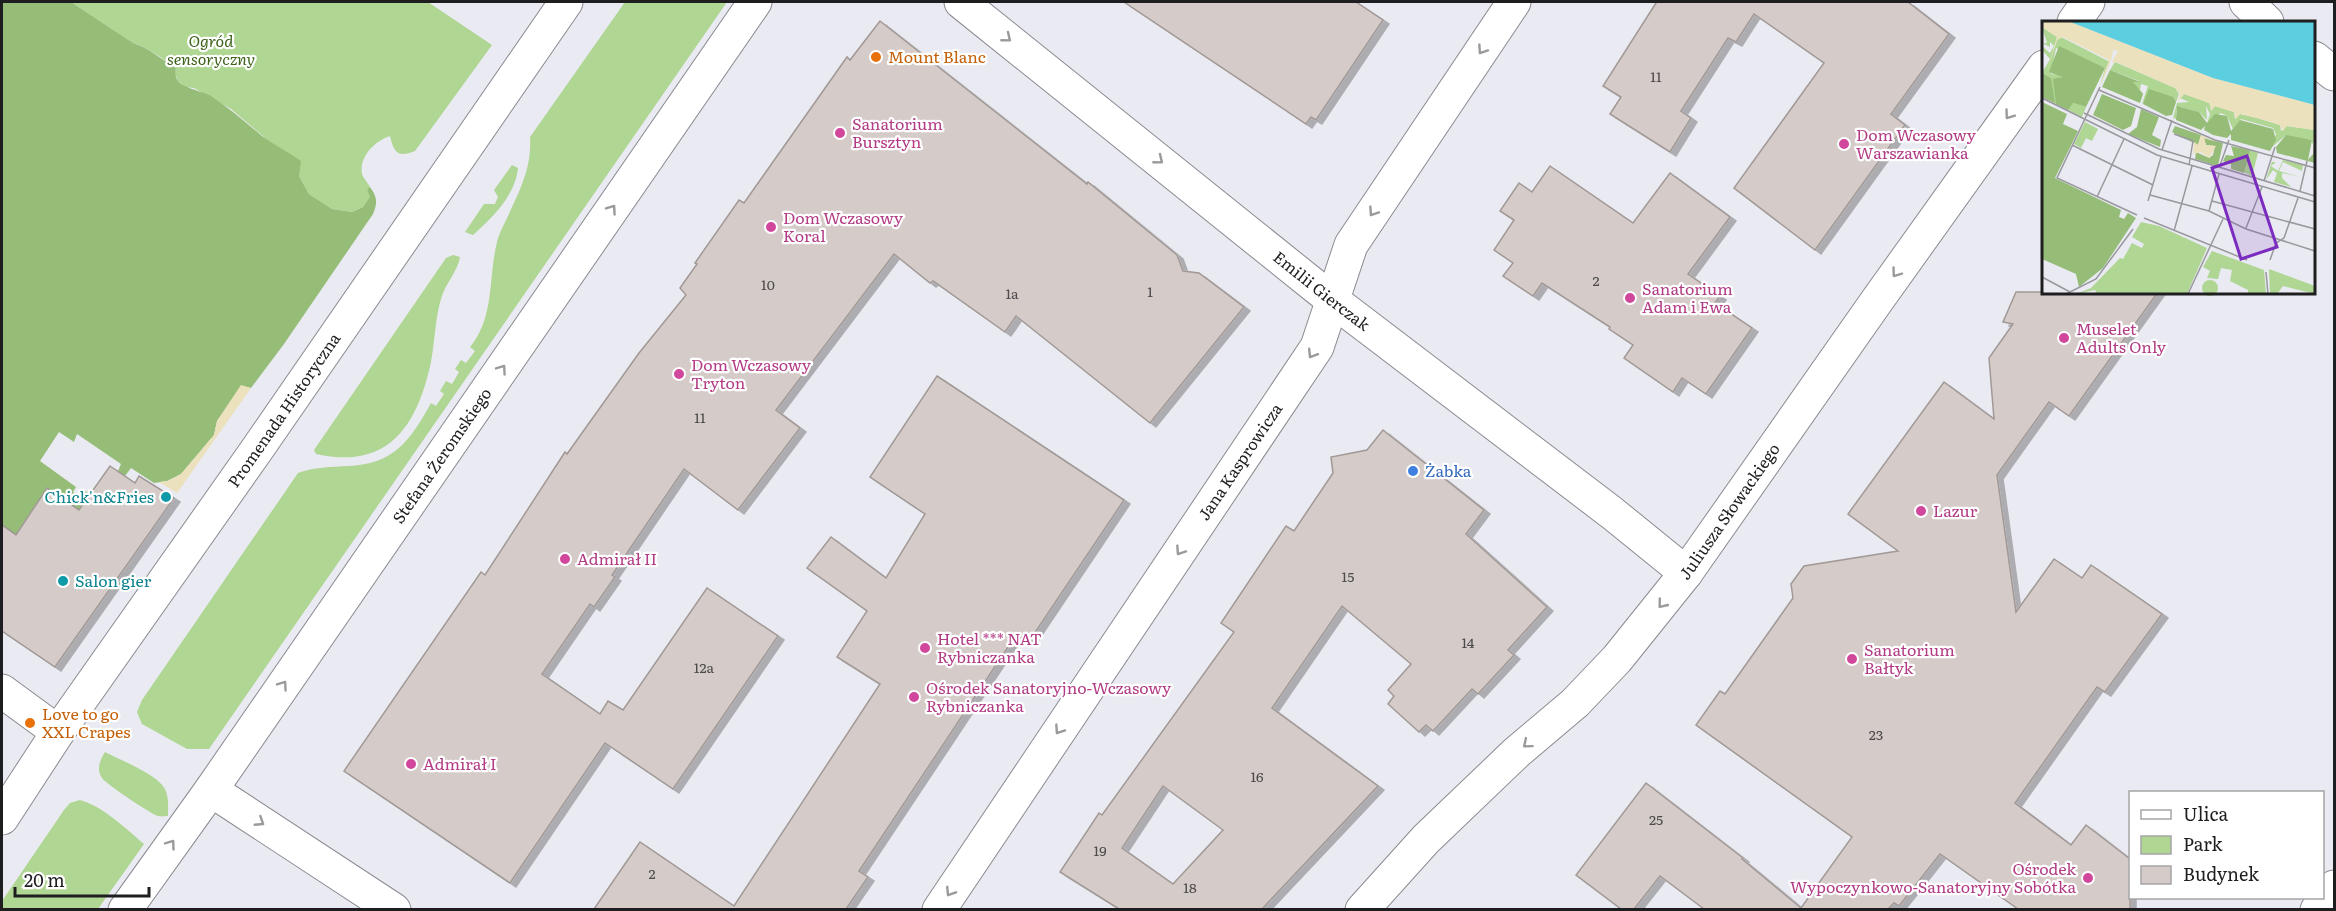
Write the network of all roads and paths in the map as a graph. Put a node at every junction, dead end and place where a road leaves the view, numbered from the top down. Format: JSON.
{"nodes":[{"id":1,"x":566,"y":2,"type":"edge"},
{"id":2,"x":755,"y":2,"type":"edge"},
{"id":3,"x":961,"y":2,"type":"edge"},
{"id":4,"x":1514,"y":2,"type":"edge"},
{"id":5,"x":2088,"y":2,"type":"edge"},
{"id":6,"x":2247,"y":2,"type":"edge"},
{"id":7,"x":2075,"y":21,"type":"edge"},
{"id":8,"x":2267,"y":21,"type":"edge"},
{"id":9,"x":2315,"y":60,"type":"edge"},
{"id":10,"x":2042,"y":68,"type":"edge"},
{"id":11,"x":2334,"y":74,"type":"edge"},
{"id":12,"x":1331,"y":299,"type":"junction"},
{"id":13,"x":1686,"y":573,"type":"junction"},
{"id":14,"x":2,"y":691,"type":"edge"},
{"id":15,"x":58,"y":732,"type":"junction"},
{"id":16,"x":211,"y":790,"type":"junction"},
{"id":17,"x":2,"y":818,"type":"edge"},
{"id":18,"x":2334,"y":887,"type":"edge"},
{"id":19,"x":125,"y":909,"type":"edge"},
{"id":20,"x":394,"y":909,"type":"edge"},
{"id":21,"x":939,"y":909,"type":"edge"},
{"id":22,"x":1362,"y":909,"type":"edge"},
{"id":23,"x":2318,"y":909,"type":"edge"}],
"edges":[{"from":1,"to":15,"type":"street","name":"Promenada Historyczna"},
{"from":16,"to":2,"type":"street","name":"Stefana Żeromskiego","one_way":true},
{"from":3,"to":12,"type":"street","name":"Emilii Gierczak","one_way":true},
{"from":4,"to":12,"type":"street","name":"Jana Kasprowicza","one_way":true},
{"from":5,"to":7,"type":"street"},
{"from":6,"to":8,"type":"street"},
{"from":9,"to":11,"type":"street"},
{"from":10,"to":13,"type":"street","name":"Juliusza Słowackiego","one_way":true},
{"from":12,"to":13,"type":"street","name":"Emilii Gierczak"},
{"from":12,"to":21,"type":"street","name":"Jana Kasprowicza","one_way":true},
{"from":13,"to":22,"type":"street","name":"Juliusza Słowackiego","one_way":true},
{"from":14,"to":15,"type":"street"},
{"from":15,"to":17,"type":"street","name":"Promenada Historyczna"},
{"from":19,"to":16,"type":"street","name":"Stefana Żeromskiego","one_way":true},
{"from":16,"to":20,"type":"street","one_way":true},
{"from":18,"to":23,"type":"street"}]}
